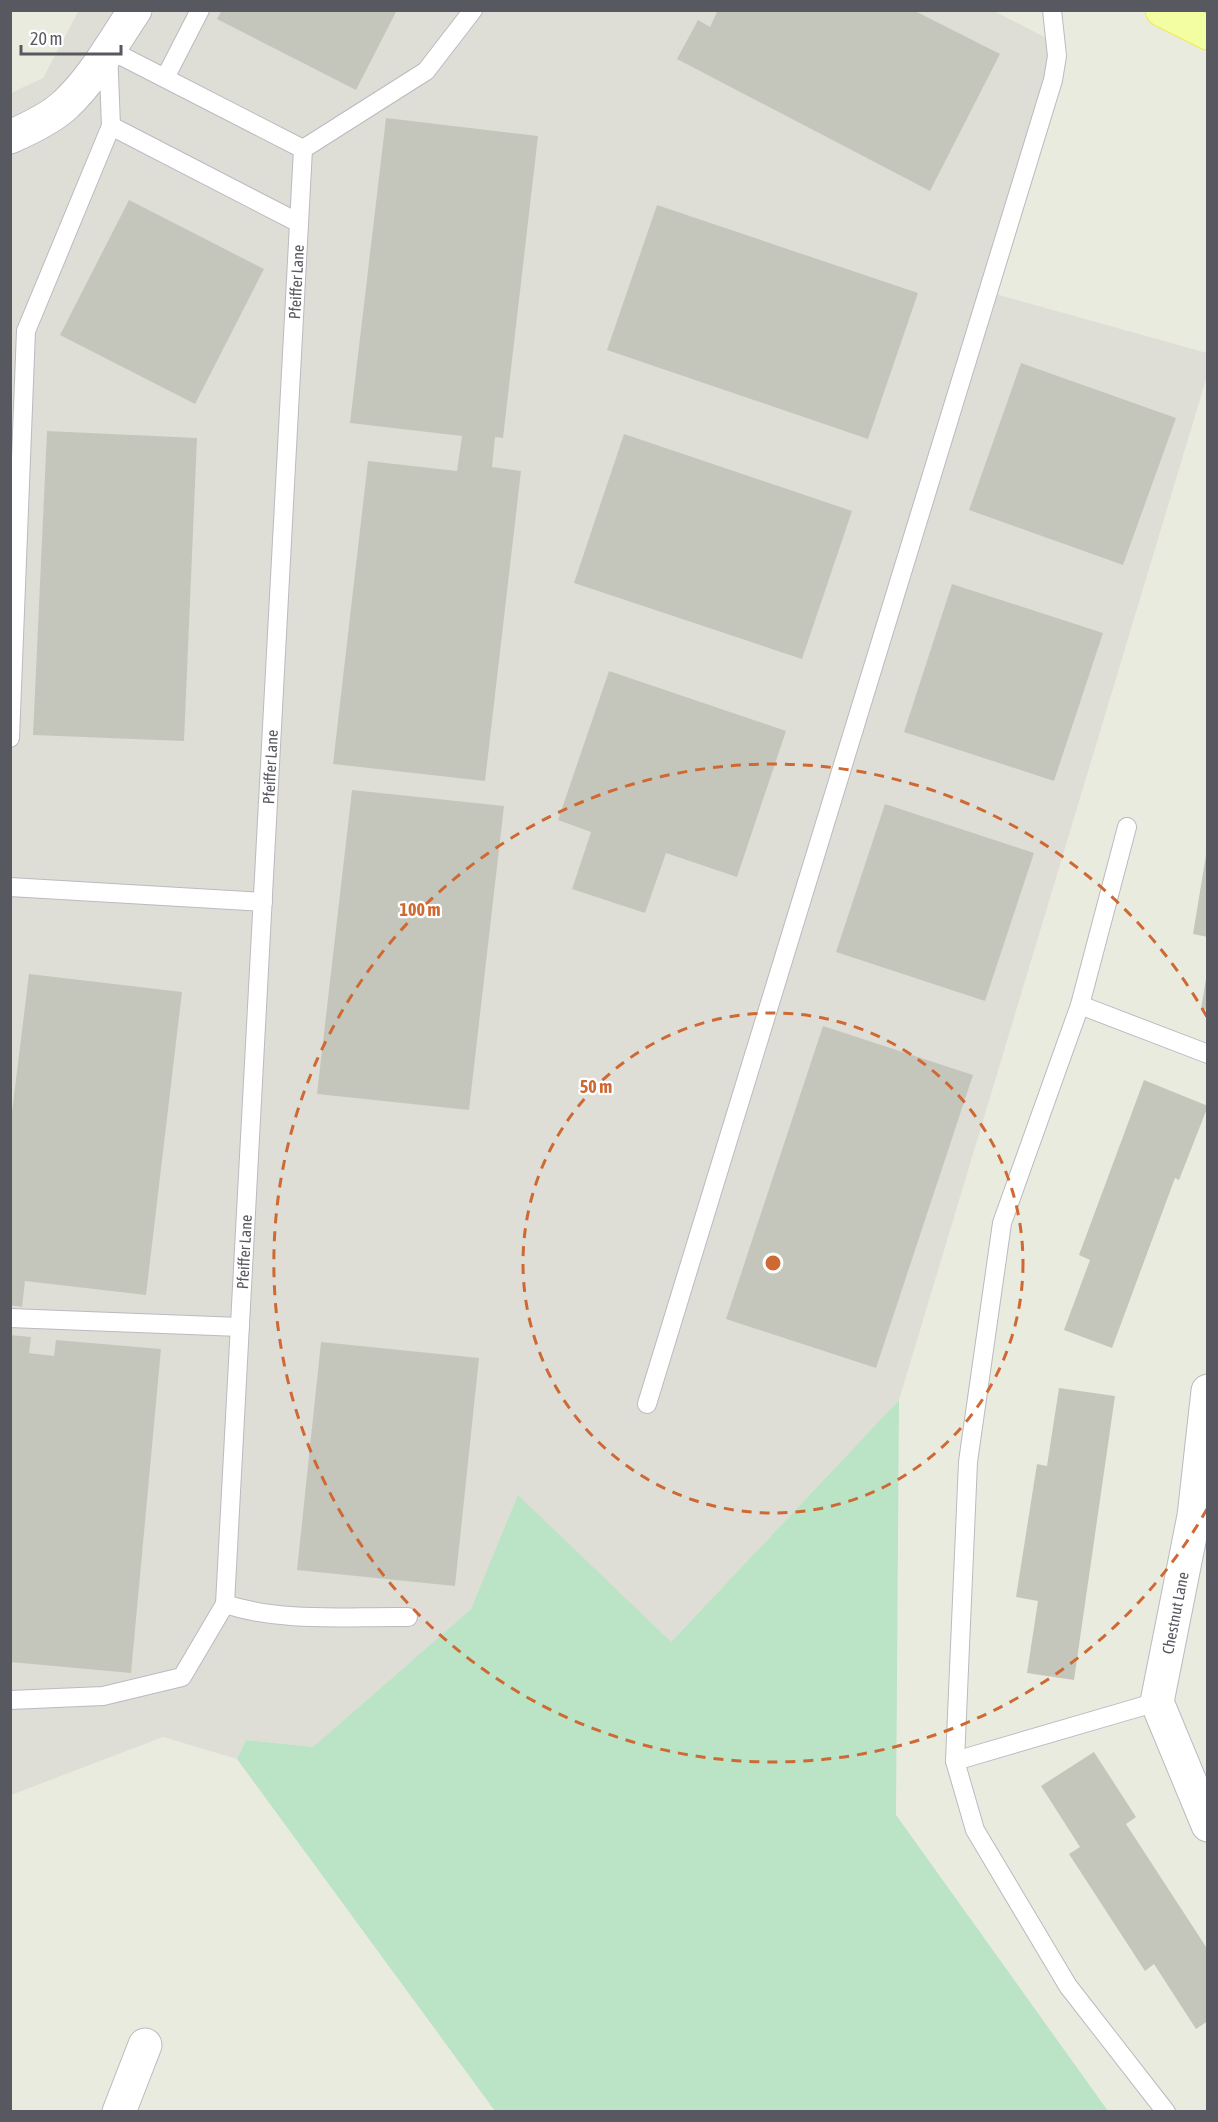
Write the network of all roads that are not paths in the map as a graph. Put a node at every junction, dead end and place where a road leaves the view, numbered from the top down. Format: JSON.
{"nodes":[{"id":1,"x":135,"y":10,"type":"edge"},
{"id":2,"x":200,"y":10,"type":"edge"},
{"id":3,"x":473,"y":10,"type":"edge"},
{"id":4,"x":1052,"y":10,"type":"edge"},
{"id":5,"x":1162,"y":10,"type":"edge"},
{"id":6,"x":1208,"y":33,"type":"edge"},
{"id":7,"x":108,"y":49,"type":"junction"},
{"id":8,"x":165,"y":78,"type":"junction"},
{"id":9,"x":111,"y":126,"type":"junction"},
{"id":10,"x":10,"y":137,"type":"edge"},
{"id":11,"x":303,"y":149,"type":"junction"},
{"id":12,"x":300,"y":223,"type":"junction"},
{"id":13,"x":10,"y":738,"type":"edge"},
{"id":14,"x":1127,"y":827,"type":"dead end"},
{"id":15,"x":10,"y":887,"type":"edge"},
{"id":16,"x":263,"y":902,"type":"junction"},
{"id":17,"x":1080,"y":1005,"type":"junction"},
{"id":18,"x":1208,"y":1054,"type":"edge"},
{"id":19,"x":10,"y":1318,"type":"edge"},
{"id":20,"x":240,"y":1327,"type":"junction"},
{"id":21,"x":1208,"y":1391,"type":"edge"},
{"id":22,"x":647,"y":1404,"type":"dead end"},
{"id":23,"x":225,"y":1604,"type":"junction"},
{"id":24,"x":408,"y":1617,"type":"dead end"},
{"id":25,"x":10,"y":1700,"type":"edge"},
{"id":26,"x":1157,"y":1702,"type":"junction"},
{"id":27,"x":955,"y":1761,"type":"junction"},
{"id":28,"x":1208,"y":1825,"type":"edge"},
{"id":29,"x":145,"y":2045,"type":"dead end"},
{"id":30,"x":119,"y":2112,"type":"edge"},
{"id":31,"x":1166,"y":2112,"type":"edge"}],
"edges":[{"from":1,"to":7,"type":"street"},
{"from":2,"to":8,"type":"lane"},
{"from":3,"to":11,"type":"lane"},
{"from":4,"to":22,"type":"lane"},
{"from":5,"to":6,"type":"main road"},
{"from":7,"to":8,"type":"lane"},
{"from":7,"to":9,"type":"lane"},
{"from":7,"to":10,"type":"street"},
{"from":8,"to":11,"type":"lane"},
{"from":9,"to":12,"type":"lane"},
{"from":9,"to":13,"type":"lane"},
{"from":11,"to":12,"type":"lane","name":"Pfeiffer Lane"},
{"from":12,"to":16,"type":"lane","name":"Pfeiffer Lane"},
{"from":14,"to":17,"type":"lane"},
{"from":15,"to":16,"type":"lane"},
{"from":16,"to":20,"type":"lane","name":"Pfeiffer Lane"},
{"from":17,"to":18,"type":"lane"},
{"from":17,"to":27,"type":"lane"},
{"from":19,"to":20,"type":"lane"},
{"from":20,"to":23,"type":"lane","name":"Pfeiffer Lane"},
{"from":21,"to":26,"type":"street","name":"Chestnut Lane"},
{"from":23,"to":24,"type":"lane"},
{"from":23,"to":25,"type":"lane"},
{"from":26,"to":27,"type":"lane"},
{"from":26,"to":28,"type":"street"},
{"from":27,"to":31,"type":"lane"},
{"from":29,"to":30,"type":"street"}]}
